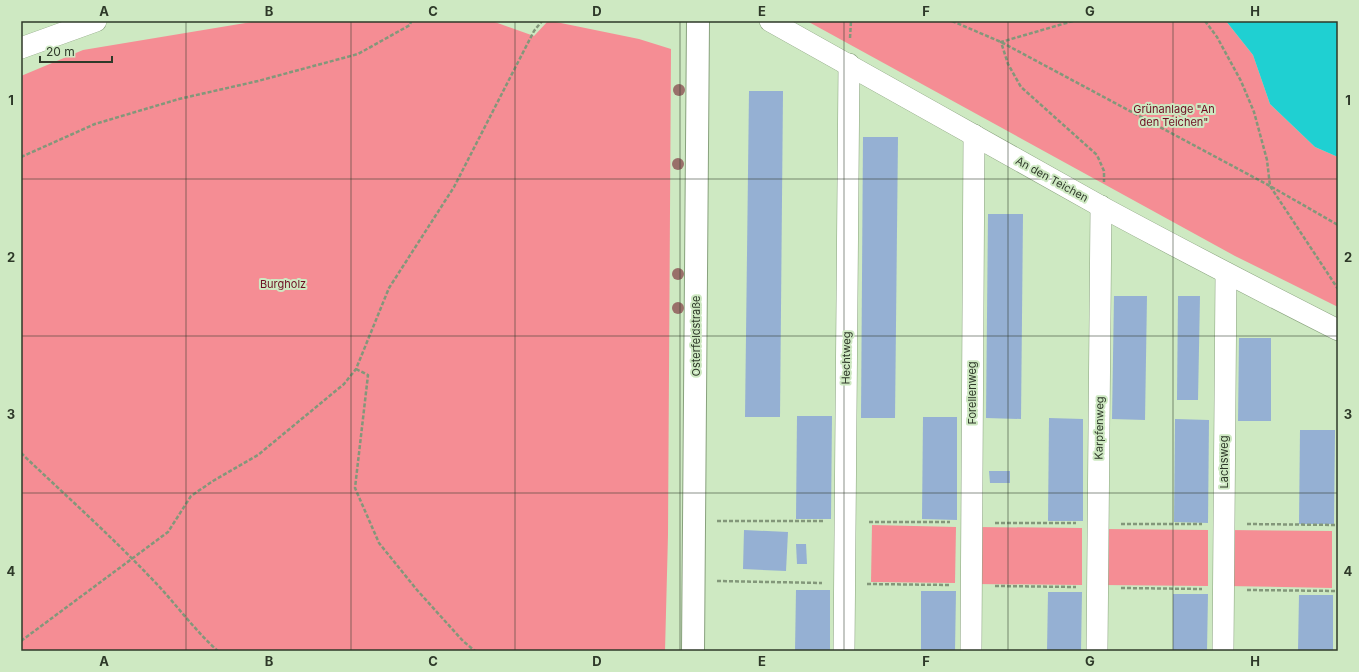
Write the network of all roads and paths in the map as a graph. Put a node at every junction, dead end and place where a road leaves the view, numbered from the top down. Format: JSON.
{"nodes":[{"id":1,"x":96,"y":21,"type":"edge"},
{"id":2,"x":411,"y":21,"type":"edge"},
{"id":3,"x":542,"y":21,"type":"edge"},
{"id":4,"x":698,"y":21,"type":"edge"},
{"id":5,"x":770,"y":21,"type":"edge"},
{"id":6,"x":952,"y":21,"type":"edge"},
{"id":7,"x":1072,"y":21,"type":"edge"},
{"id":8,"x":1205,"y":21,"type":"edge"},
{"id":9,"x":1002,"y":42,"type":"junction"},
{"id":10,"x":21,"y":48,"type":"edge"},
{"id":11,"x":849,"y":64,"type":"junction"},
{"id":12,"x":974,"y":135,"type":"junction"},
{"id":13,"x":21,"y":157,"type":"edge"},
{"id":14,"x":1270,"y":186,"type":"junction"},
{"id":15,"x":1100,"y":206,"type":"junction"},
{"id":16,"x":1338,"y":225,"type":"edge"},
{"id":17,"x":1226,"y":273,"type":"junction"},
{"id":18,"x":1338,"y":289,"type":"edge"},
{"id":19,"x":1338,"y":330,"type":"edge"},
{"id":20,"x":356,"y":369,"type":"junction"},
{"id":21,"x":21,"y":453,"type":"edge"},
{"id":22,"x":694,"y":521,"type":"junction"},
{"id":23,"x":845,"y":521,"type":"junction"},
{"id":24,"x":971,"y":522,"type":"junction"},
{"id":25,"x":1098,"y":523,"type":"junction"},
{"id":26,"x":1224,"y":524,"type":"junction"},
{"id":27,"x":1338,"y":525,"type":"edge"},
{"id":28,"x":132,"y":558,"type":"junction"},
{"id":29,"x":694,"y":581,"type":"junction"},
{"id":30,"x":844,"y":583,"type":"junction"},
{"id":31,"x":971,"y":586,"type":"junction"},
{"id":32,"x":1097,"y":588,"type":"junction"},
{"id":33,"x":1223,"y":589,"type":"junction"},
{"id":34,"x":1338,"y":591,"type":"edge"},
{"id":35,"x":21,"y":641,"type":"edge"},
{"id":36,"x":218,"y":651,"type":"edge"},
{"id":37,"x":475,"y":651,"type":"edge"},
{"id":38,"x":693,"y":651,"type":"edge"},
{"id":39,"x":844,"y":651,"type":"edge"},
{"id":40,"x":971,"y":651,"type":"edge"},
{"id":41,"x":1097,"y":651,"type":"edge"},
{"id":42,"x":1223,"y":651,"type":"edge"}],
"edges":[{"from":1,"to":10,"type":"street"},
{"from":2,"to":13,"type":"path"},
{"from":3,"to":20,"type":"path"},
{"from":4,"to":22,"type":"street","name":"Osterfeldstraße"},
{"from":5,"to":11,"type":"street","name":"An den Teichen"},
{"from":6,"to":9,"type":"path"},
{"from":7,"to":9,"type":"path"},
{"from":8,"to":14,"type":"path"},
{"from":9,"to":14,"type":"path"},
{"from":9,"to":15,"type":"path"},
{"from":11,"to":12,"type":"street","name":"An den Teichen"},
{"from":11,"to":23,"type":"street","name":"Hechtweg"},
{"from":12,"to":15,"type":"street","name":"An den Teichen"},
{"from":12,"to":24,"type":"street","name":"Forellenweg"},
{"from":14,"to":16,"type":"path"},
{"from":14,"to":18,"type":"path"},
{"from":15,"to":17,"type":"street","name":"An den Teichen"},
{"from":15,"to":25,"type":"street","name":"Karpfenweg"},
{"from":17,"to":19,"type":"street","name":"An den Teichen"},
{"from":17,"to":26,"type":"street","name":"Lachsweg"},
{"from":20,"to":28,"type":"path"},
{"from":20,"to":37,"type":"path"},
{"from":21,"to":28,"type":"path"},
{"from":22,"to":23,"type":"path"},
{"from":22,"to":29,"type":"street","name":"Osterfeldstraße"},
{"from":23,"to":24,"type":"path"},
{"from":23,"to":30,"type":"street","name":"Hechtweg"},
{"from":24,"to":25,"type":"path"},
{"from":24,"to":31,"type":"street","name":"Forellenweg"},
{"from":25,"to":26,"type":"path"},
{"from":25,"to":32,"type":"street","name":"Karpfenweg"},
{"from":26,"to":27,"type":"path"},
{"from":26,"to":33,"type":"street","name":"Lachsweg"},
{"from":28,"to":35,"type":"path"},
{"from":28,"to":36,"type":"path"},
{"from":29,"to":30,"type":"path"},
{"from":29,"to":38,"type":"street","name":"Osterfeldstraße"},
{"from":30,"to":31,"type":"path"},
{"from":30,"to":39,"type":"street","name":"Hechtweg"},
{"from":31,"to":32,"type":"path"},
{"from":31,"to":40,"type":"street","name":"Forellenweg"},
{"from":32,"to":33,"type":"path"},
{"from":32,"to":41,"type":"street","name":"Karpfenweg"},
{"from":33,"to":34,"type":"path"},
{"from":33,"to":42,"type":"street","name":"Lachsweg"}]}
